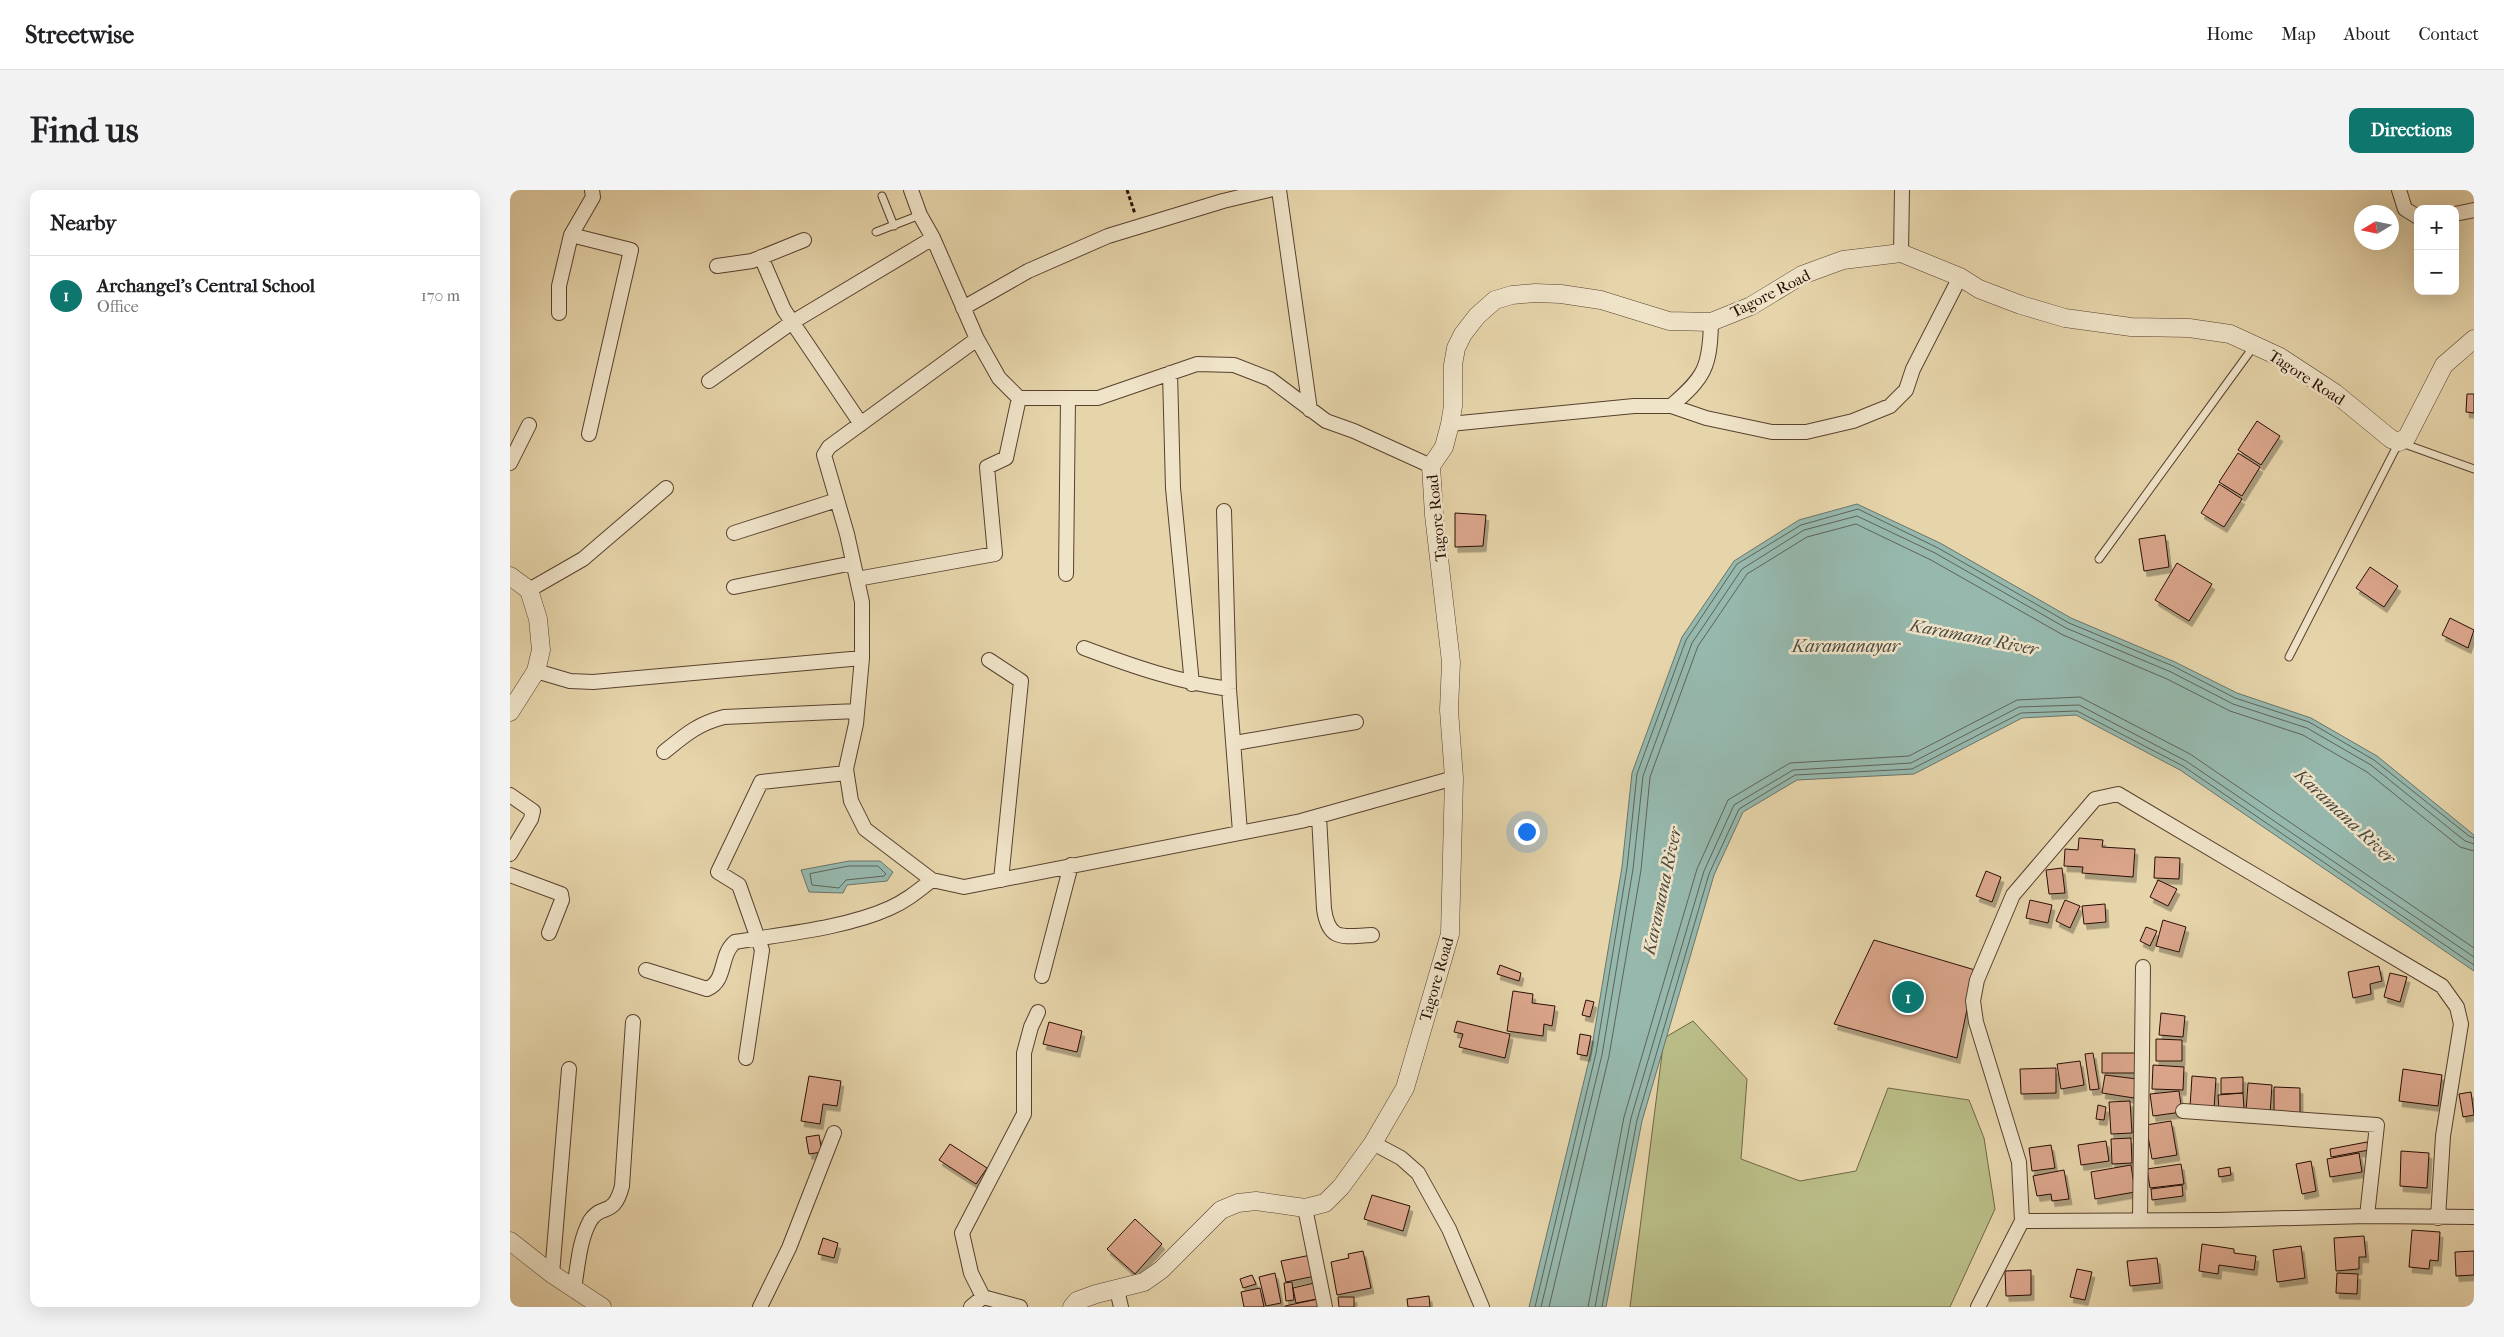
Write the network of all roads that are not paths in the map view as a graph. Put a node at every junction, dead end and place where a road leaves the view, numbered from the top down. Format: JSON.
{"nodes":[{"id":1,"x":592,"y":190,"type":"edge"},
{"id":2,"x":911,"y":190,"type":"edge"},
{"id":3,"x":1269,"y":190,"type":"edge"},
{"id":4,"x":1279,"y":190,"type":"edge"},
{"id":5,"x":1902,"y":190,"type":"edge"},
{"id":6,"x":2399,"y":190,"type":"edge"},
{"id":7,"x":882,"y":196,"type":"dead end"},
{"id":8,"x":2474,"y":210,"type":"edge"},
{"id":9,"x":2459,"y":213,"type":"edge"},
{"id":10,"x":920,"y":215,"type":"junction"},
{"id":11,"x":2414,"y":215,"type":"edge"},
{"id":12,"x":894,"y":226,"type":"junction"},
{"id":13,"x":876,"y":232,"type":"dead end"},
{"id":14,"x":571,"y":235,"type":"junction"},
{"id":15,"x":933,"y":238,"type":"junction"},
{"id":16,"x":804,"y":240,"type":"dead end"},
{"id":17,"x":1901,"y":253,"type":"junction"},
{"id":18,"x":760,"y":257,"type":"junction"},
{"id":19,"x":718,"y":266,"type":"dead end"},
{"id":20,"x":1960,"y":277,"type":"junction"},
{"id":21,"x":963,"y":308,"type":"junction"},
{"id":22,"x":559,"y":313,"type":"dead end"},
{"id":23,"x":1711,"y":322,"type":"junction"},
{"id":24,"x":791,"y":323,"type":"junction"},
{"id":25,"x":976,"y":338,"type":"junction"},
{"id":26,"x":2474,"y":339,"type":"edge"},
{"id":27,"x":2254,"y":345,"type":"junction"},
{"id":28,"x":1170,"y":374,"type":"junction"},
{"id":29,"x":709,"y":380,"type":"dead end"},
{"id":30,"x":1019,"y":398,"type":"junction"},
{"id":31,"x":1068,"y":399,"type":"junction"},
{"id":32,"x":1672,"y":406,"type":"junction"},
{"id":33,"x":1310,"y":410,"type":"junction"},
{"id":34,"x":861,"y":424,"type":"junction"},
{"id":35,"x":1450,"y":424,"type":"junction"},
{"id":36,"x":529,"y":425,"type":"dead end"},
{"id":37,"x":590,"y":434,"type":"dead end"},
{"id":38,"x":2399,"y":442,"type":"junction"},
{"id":39,"x":510,"y":463,"type":"edge"},
{"id":40,"x":1431,"y":466,"type":"junction"},
{"id":41,"x":2474,"y":469,"type":"edge"},
{"id":42,"x":666,"y":488,"type":"dead end"},
{"id":43,"x":837,"y":500,"type":"junction"},
{"id":44,"x":1224,"y":511,"type":"dead end"},
{"id":45,"x":734,"y":533,"type":"dead end"},
{"id":46,"x":2099,"y":559,"type":"dead end"},
{"id":47,"x":853,"y":563,"type":"junction"},
{"id":48,"x":1066,"y":574,"type":"dead end"},
{"id":49,"x":510,"y":576,"type":"edge"},
{"id":50,"x":857,"y":579,"type":"junction"},
{"id":51,"x":734,"y":587,"type":"dead end"},
{"id":52,"x":529,"y":590,"type":"junction"},
{"id":53,"x":1084,"y":648,"type":"dead end"},
{"id":54,"x":2289,"y":657,"type":"dead end"},
{"id":55,"x":862,"y":658,"type":"junction"},
{"id":56,"x":989,"y":660,"type":"dead end"},
{"id":57,"x":536,"y":672,"type":"junction"},
{"id":58,"x":1192,"y":684,"type":"junction"},
{"id":59,"x":1229,"y":689,"type":"junction"},
{"id":60,"x":857,"y":711,"type":"junction"},
{"id":61,"x":510,"y":712,"type":"edge"},
{"id":62,"x":1356,"y":722,"type":"dead end"},
{"id":63,"x":1235,"y":743,"type":"junction"},
{"id":64,"x":664,"y":752,"type":"dead end"},
{"id":65,"x":846,"y":773,"type":"junction"},
{"id":66,"x":1454,"y":778,"type":"junction"},
{"id":67,"x":510,"y":795,"type":"edge"},
{"id":68,"x":1318,"y":816,"type":"junction"},
{"id":69,"x":1240,"y":832,"type":"junction"},
{"id":70,"x":510,"y":854,"type":"edge"},
{"id":71,"x":1071,"y":865,"type":"junction"},
{"id":72,"x":510,"y":875,"type":"edge"},
{"id":73,"x":932,"y":880,"type":"junction"},
{"id":74,"x":1001,"y":880,"type":"junction"},
{"id":75,"x":549,"y":934,"type":"dead end"},
{"id":76,"x":1372,"y":934,"type":"dead end"},
{"id":77,"x":759,"y":938,"type":"junction"},
{"id":78,"x":2143,"y":968,"type":"dead end"},
{"id":79,"x":646,"y":970,"type":"dead end"},
{"id":80,"x":1042,"y":976,"type":"dead end"},
{"id":81,"x":1038,"y":1012,"type":"dead end"},
{"id":82,"x":632,"y":1022,"type":"dead end"},
{"id":83,"x":746,"y":1058,"type":"dead end"},
{"id":84,"x":569,"y":1069,"type":"dead end"},
{"id":85,"x":2183,"y":1111,"type":"dead end"},
{"id":86,"x":834,"y":1133,"type":"dead end"},
{"id":87,"x":1373,"y":1143,"type":"junction"},
{"id":88,"x":1305,"y":1208,"type":"junction"},
{"id":89,"x":2367,"y":1216,"type":"junction"},
{"id":90,"x":2474,"y":1217,"type":"edge"},
{"id":91,"x":2438,"y":1218,"type":"junction"},
{"id":92,"x":2140,"y":1219,"type":"junction"},
{"id":93,"x":2022,"y":1221,"type":"junction"},
{"id":94,"x":513,"y":1248,"type":"edge"},
{"id":95,"x":552,"y":1274,"type":"junction"},
{"id":96,"x":574,"y":1288,"type":"junction"},
{"id":97,"x":983,"y":1297,"type":"junction"},
{"id":98,"x":1119,"y":1299,"type":"edge"},
{"id":99,"x":602,"y":1307,"type":"edge"},
{"id":100,"x":760,"y":1307,"type":"edge"},
{"id":101,"x":971,"y":1307,"type":"edge"},
{"id":102,"x":1020,"y":1307,"type":"edge"},
{"id":103,"x":1072,"y":1307,"type":"edge"},
{"id":104,"x":1325,"y":1307,"type":"edge"},
{"id":105,"x":1482,"y":1307,"type":"edge"},
{"id":106,"x":1978,"y":1307,"type":"edge"}],
"edges":[{"from":1,"to":14,"type":"street"},
{"from":2,"to":10,"type":"street"},
{"from":3,"to":21,"type":"street"},
{"from":4,"to":33,"type":"street"},
{"from":5,"to":17,"type":"street"},
{"from":6,"to":11,"type":"street"},
{"from":7,"to":12,"type":"lane"},
{"from":8,"to":9,"type":"street"},
{"from":10,"to":12,"type":"lane"},
{"from":10,"to":15,"type":"street"},
{"from":12,"to":13,"type":"lane"},
{"from":14,"to":22,"type":"street"},
{"from":14,"to":37,"type":"street"},
{"from":15,"to":21,"type":"street"},
{"from":15,"to":24,"type":"street"},
{"from":16,"to":18,"type":"street"},
{"from":17,"to":20,"type":"street","name":"Tagore Road"},
{"from":17,"to":23,"type":"street","name":"Tagore Road"},
{"from":18,"to":19,"type":"street"},
{"from":18,"to":24,"type":"street"},
{"from":20,"to":27,"type":"street","name":"Tagore Road"},
{"from":20,"to":32,"type":"street"},
{"from":21,"to":25,"type":"street"},
{"from":23,"to":32,"type":"street"},
{"from":23,"to":35,"type":"street","name":"Tagore Road"},
{"from":24,"to":29,"type":"street"},
{"from":24,"to":34,"type":"street"},
{"from":25,"to":30,"type":"street"},
{"from":25,"to":34,"type":"street"},
{"from":26,"to":38,"type":"street"},
{"from":27,"to":38,"type":"street","name":"Tagore Road"},
{"from":27,"to":46,"type":"lane"},
{"from":28,"to":31,"type":"street"},
{"from":28,"to":33,"type":"street"},
{"from":28,"to":58,"type":"street"},
{"from":30,"to":31,"type":"street"},
{"from":30,"to":50,"type":"street"},
{"from":31,"to":48,"type":"street"},
{"from":32,"to":35,"type":"street"},
{"from":33,"to":40,"type":"street"},
{"from":34,"to":43,"type":"street"},
{"from":35,"to":40,"type":"street","name":"Tagore Road"},
{"from":36,"to":39,"type":"street"},
{"from":38,"to":41,"type":"lane"},
{"from":38,"to":54,"type":"lane"},
{"from":40,"to":66,"type":"street","name":"Tagore Road"},
{"from":42,"to":52,"type":"street"},
{"from":43,"to":45,"type":"street"},
{"from":43,"to":47,"type":"street"},
{"from":44,"to":59,"type":"street"},
{"from":47,"to":50,"type":"street"},
{"from":47,"to":51,"type":"street"},
{"from":49,"to":52,"type":"street"},
{"from":50,"to":55,"type":"street"},
{"from":52,"to":57,"type":"street"},
{"from":53,"to":58,"type":"street"},
{"from":55,"to":57,"type":"street"},
{"from":55,"to":60,"type":"street"},
{"from":56,"to":74,"type":"street"},
{"from":57,"to":61,"type":"street"},
{"from":58,"to":59,"type":"street"},
{"from":59,"to":63,"type":"street"},
{"from":60,"to":64,"type":"street"},
{"from":60,"to":65,"type":"street"},
{"from":62,"to":63,"type":"street"},
{"from":63,"to":69,"type":"street"},
{"from":65,"to":73,"type":"street"},
{"from":65,"to":77,"type":"street"},
{"from":66,"to":68,"type":"street"},
{"from":66,"to":87,"type":"street","name":"Tagore Road"},
{"from":67,"to":70,"type":"street"},
{"from":68,"to":69,"type":"street"},
{"from":68,"to":76,"type":"street"},
{"from":69,"to":71,"type":"street"},
{"from":71,"to":74,"type":"street"},
{"from":71,"to":80,"type":"street"},
{"from":72,"to":75,"type":"street"},
{"from":73,"to":74,"type":"street"},
{"from":73,"to":77,"type":"street"},
{"from":77,"to":79,"type":"street"},
{"from":77,"to":83,"type":"street"},
{"from":78,"to":92,"type":"street"},
{"from":81,"to":97,"type":"street"},
{"from":82,"to":96,"type":"street"},
{"from":84,"to":95,"type":"street"},
{"from":85,"to":89,"type":"street"},
{"from":86,"to":100,"type":"street"},
{"from":87,"to":88,"type":"street","name":"Tagore Road"},
{"from":87,"to":105,"type":"street"},
{"from":88,"to":98,"type":"street","name":"Tagore Road"},
{"from":88,"to":104,"type":"street"},
{"from":89,"to":91,"type":"street"},
{"from":89,"to":92,"type":"street"},
{"from":90,"to":91,"type":"street"},
{"from":91,"to":93,"type":"street"},
{"from":92,"to":93,"type":"street"},
{"from":93,"to":106,"type":"street"},
{"from":94,"to":95,"type":"street"},
{"from":95,"to":96,"type":"street"},
{"from":96,"to":99,"type":"street"},
{"from":97,"to":101,"type":"street"},
{"from":97,"to":102,"type":"street"},
{"from":98,"to":103,"type":"street","name":"Tagore Road"}]}
